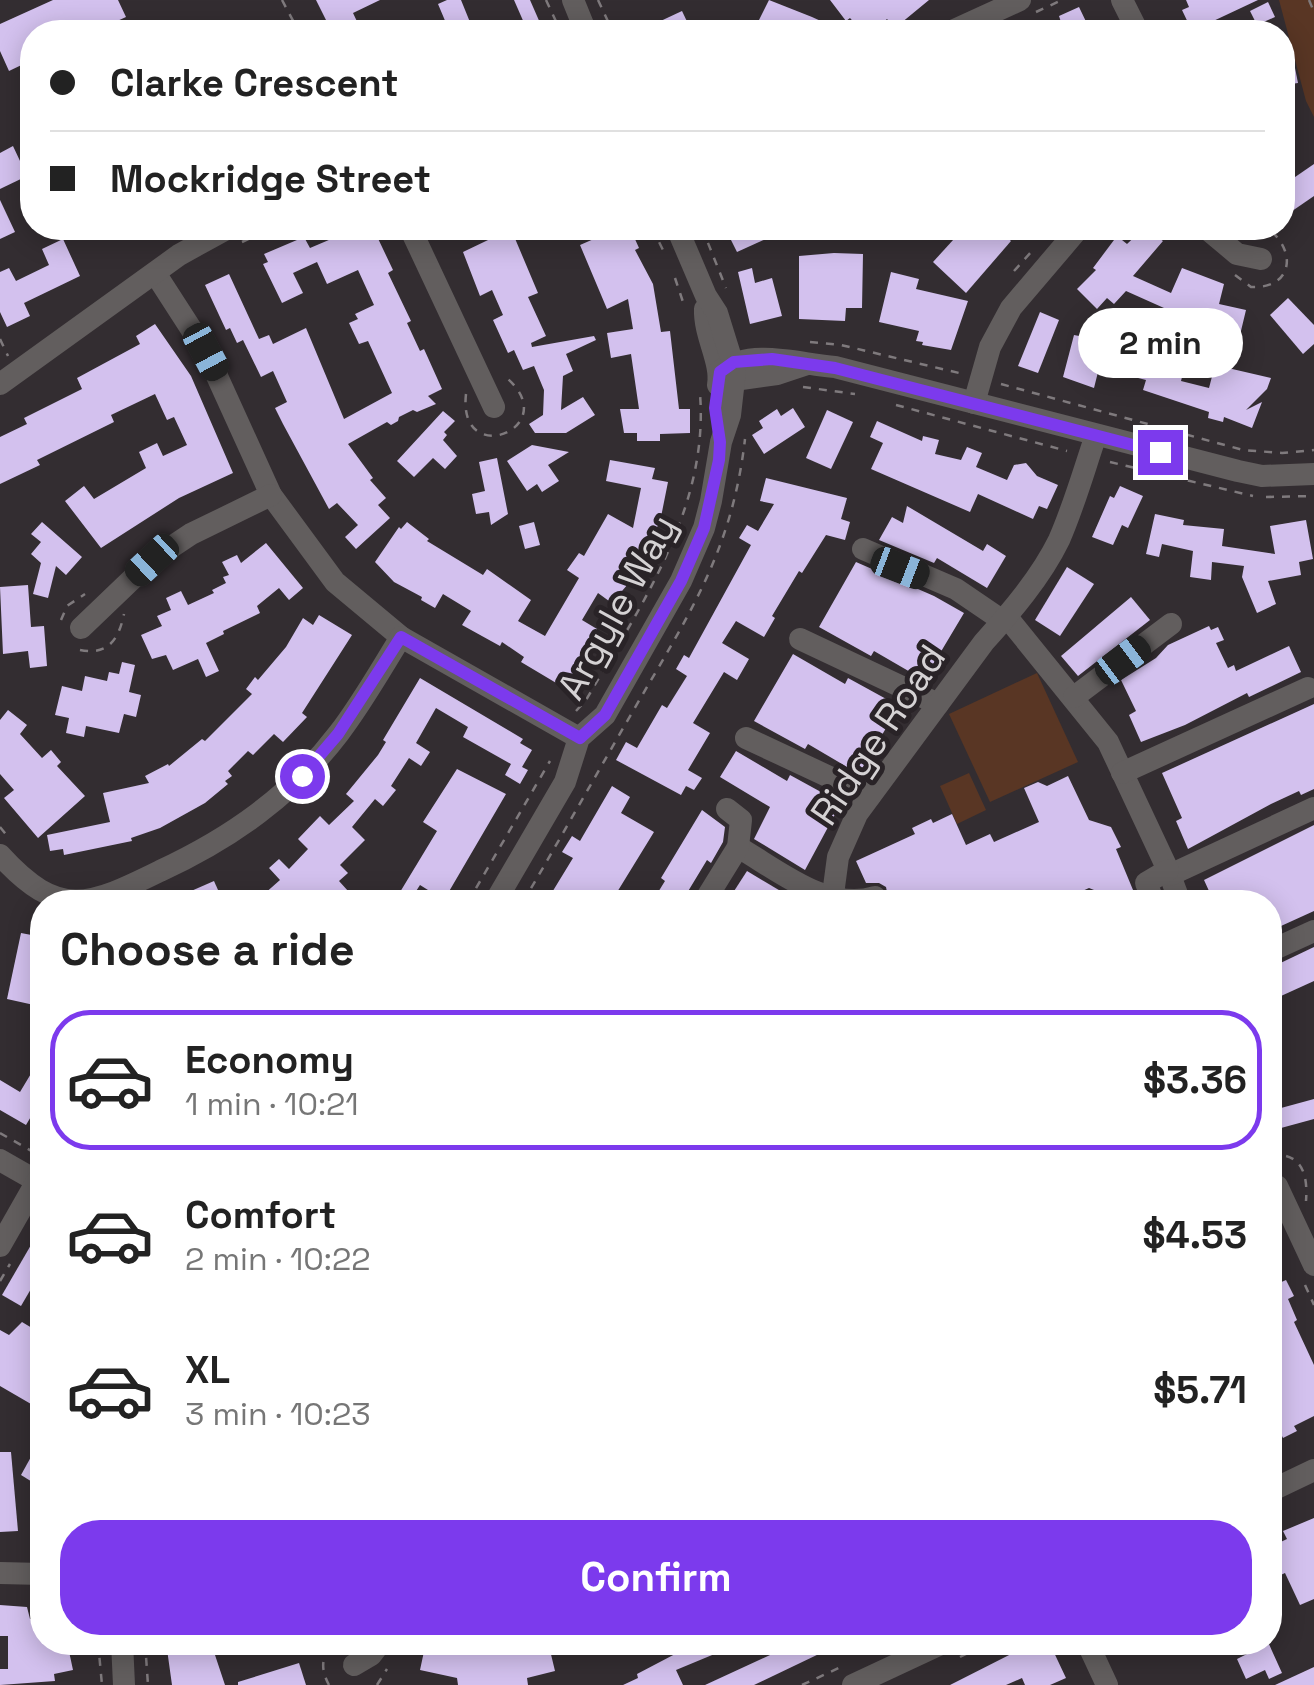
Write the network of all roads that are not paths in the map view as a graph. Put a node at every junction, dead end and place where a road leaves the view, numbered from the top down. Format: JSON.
{"nodes":[{"id":1,"x":1020,"y":0,"type":"edge"},
{"id":2,"x":976,"y":20,"type":"edge"},
{"id":3,"x":204,"y":240,"type":"edge"},
{"id":4,"x":416,"y":240,"type":"edge"},
{"id":5,"x":683,"y":240,"type":"edge"},
{"id":6,"x":1069,"y":240,"type":"edge"},
{"id":7,"x":1220,"y":240,"type":"edge"},
{"id":8,"x":1260,"y":259,"type":"dead end"},
{"id":9,"x":154,"y":273,"type":"junction"},
{"id":10,"x":722,"y":374,"type":"junction"},
{"id":11,"x":3,"y":375,"type":"edge"},
{"id":12,"x":974,"y":403,"type":"junction"},
{"id":13,"x":494,"y":407,"type":"dead end"},
{"id":14,"x":1096,"y":435,"type":"junction"},
{"id":15,"x":1314,"y":474,"type":"edge"},
{"id":16,"x":271,"y":495,"type":"junction"},
{"id":17,"x":863,"y":549,"type":"dead end"},
{"id":18,"x":1005,"y":619,"type":"junction"},
{"id":19,"x":1171,"y":624,"type":"dead end"},
{"id":20,"x":81,"y":628,"type":"dead end"},
{"id":21,"x":401,"y":637,"type":"junction"},
{"id":22,"x":800,"y":639,"type":"dead end"},
{"id":23,"x":1308,"y":688,"type":"dead end"},
{"id":24,"x":1074,"y":697,"type":"junction"},
{"id":25,"x":938,"y":704,"type":"junction"},
{"id":26,"x":574,"y":729,"type":"junction"},
{"id":27,"x":746,"y":738,"type":"dead end"},
{"id":28,"x":1122,"y":772,"type":"junction"},
{"id":29,"x":870,"y":796,"type":"junction"},
{"id":30,"x":1314,"y":808,"type":"edge"},
{"id":31,"x":727,"y":809,"type":"dead end"},
{"id":32,"x":5,"y":847,"type":"edge"},
{"id":33,"x":738,"y":847,"type":"junction"},
{"id":34,"x":1169,"y":872,"type":"junction"},
{"id":35,"x":41,"y":890,"type":"edge"},
{"id":36,"x":141,"y":890,"type":"edge"},
{"id":37,"x":502,"y":890,"type":"edge"},
{"id":38,"x":711,"y":890,"type":"edge"},
{"id":39,"x":813,"y":890,"type":"edge"},
{"id":40,"x":834,"y":890,"type":"edge"},
{"id":41,"x":1149,"y":890,"type":"edge"},
{"id":42,"x":1176,"y":890,"type":"edge"},
{"id":43,"x":1314,"y":930,"type":"edge"},
{"id":44,"x":1282,"y":945,"type":"edge"},
{"id":45,"x":0,"y":1160,"type":"edge"},
{"id":46,"x":30,"y":1177,"type":"edge"},
{"id":47,"x":1282,"y":1197,"type":"edge"},
{"id":48,"x":30,"y":1199,"type":"edge"},
{"id":49,"x":0,"y":1246,"type":"edge"},
{"id":50,"x":1314,"y":1265,"type":"edge"},
{"id":51,"x":1314,"y":1470,"type":"edge"},
{"id":52,"x":1282,"y":1485,"type":"edge"},
{"id":53,"x":0,"y":1574,"type":"edge"},
{"id":54,"x":30,"y":1574,"type":"edge"},
{"id":55,"x":123,"y":1655,"type":"edge"},
{"id":56,"x":369,"y":1655,"type":"edge"},
{"id":57,"x":917,"y":1655,"type":"edge"},
{"id":58,"x":1093,"y":1655,"type":"edge"},
{"id":59,"x":354,"y":1665,"type":"dead end"},
{"id":60,"x":124,"y":1685,"type":"edge"},
{"id":61,"x":854,"y":1685,"type":"edge"},
{"id":62,"x":1106,"y":1685,"type":"edge"}],
"edges":[{"from":1,"to":2,"type":"street"},
{"from":3,"to":9,"type":"street"},
{"from":4,"to":13,"type":"street"},
{"from":5,"to":10,"type":"street","name":"Argyle Way"},
{"from":6,"to":12,"type":"street"},
{"from":7,"to":8,"type":"street"},
{"from":9,"to":11,"type":"street"},
{"from":9,"to":16,"type":"street"},
{"from":10,"to":12,"type":"street"},
{"from":10,"to":26,"type":"street","name":"Argyle Way"},
{"from":12,"to":14,"type":"street"},
{"from":14,"to":15,"type":"street"},
{"from":14,"to":18,"type":"street","name":"Ridge Road"},
{"from":16,"to":20,"type":"street"},
{"from":16,"to":21,"type":"street"},
{"from":17,"to":18,"type":"street"},
{"from":18,"to":24,"type":"street"},
{"from":18,"to":25,"type":"street","name":"Ridge Road"},
{"from":19,"to":24,"type":"street"},
{"from":21,"to":26,"type":"street"},
{"from":21,"to":36,"type":"street"},
{"from":22,"to":25,"type":"street"},
{"from":23,"to":28,"type":"street"},
{"from":24,"to":28,"type":"street"},
{"from":25,"to":29,"type":"street","name":"Ridge Road"},
{"from":26,"to":37,"type":"street","name":"Argyle Way"},
{"from":27,"to":29,"type":"street"},
{"from":28,"to":34,"type":"street"},
{"from":29,"to":40,"type":"street","name":"Ridge Road"},
{"from":30,"to":34,"type":"street"},
{"from":31,"to":33,"type":"street"},
{"from":32,"to":35,"type":"street"},
{"from":33,"to":38,"type":"street"},
{"from":33,"to":39,"type":"street"},
{"from":34,"to":41,"type":"street"},
{"from":34,"to":42,"type":"street"},
{"from":43,"to":44,"type":"street"},
{"from":45,"to":46,"type":"street"},
{"from":47,"to":50,"type":"street"},
{"from":48,"to":49,"type":"street"},
{"from":51,"to":52,"type":"street"},
{"from":53,"to":54,"type":"street"},
{"from":55,"to":60,"type":"street"},
{"from":56,"to":59,"type":"street"},
{"from":57,"to":61,"type":"street"},
{"from":58,"to":62,"type":"street"}]}
